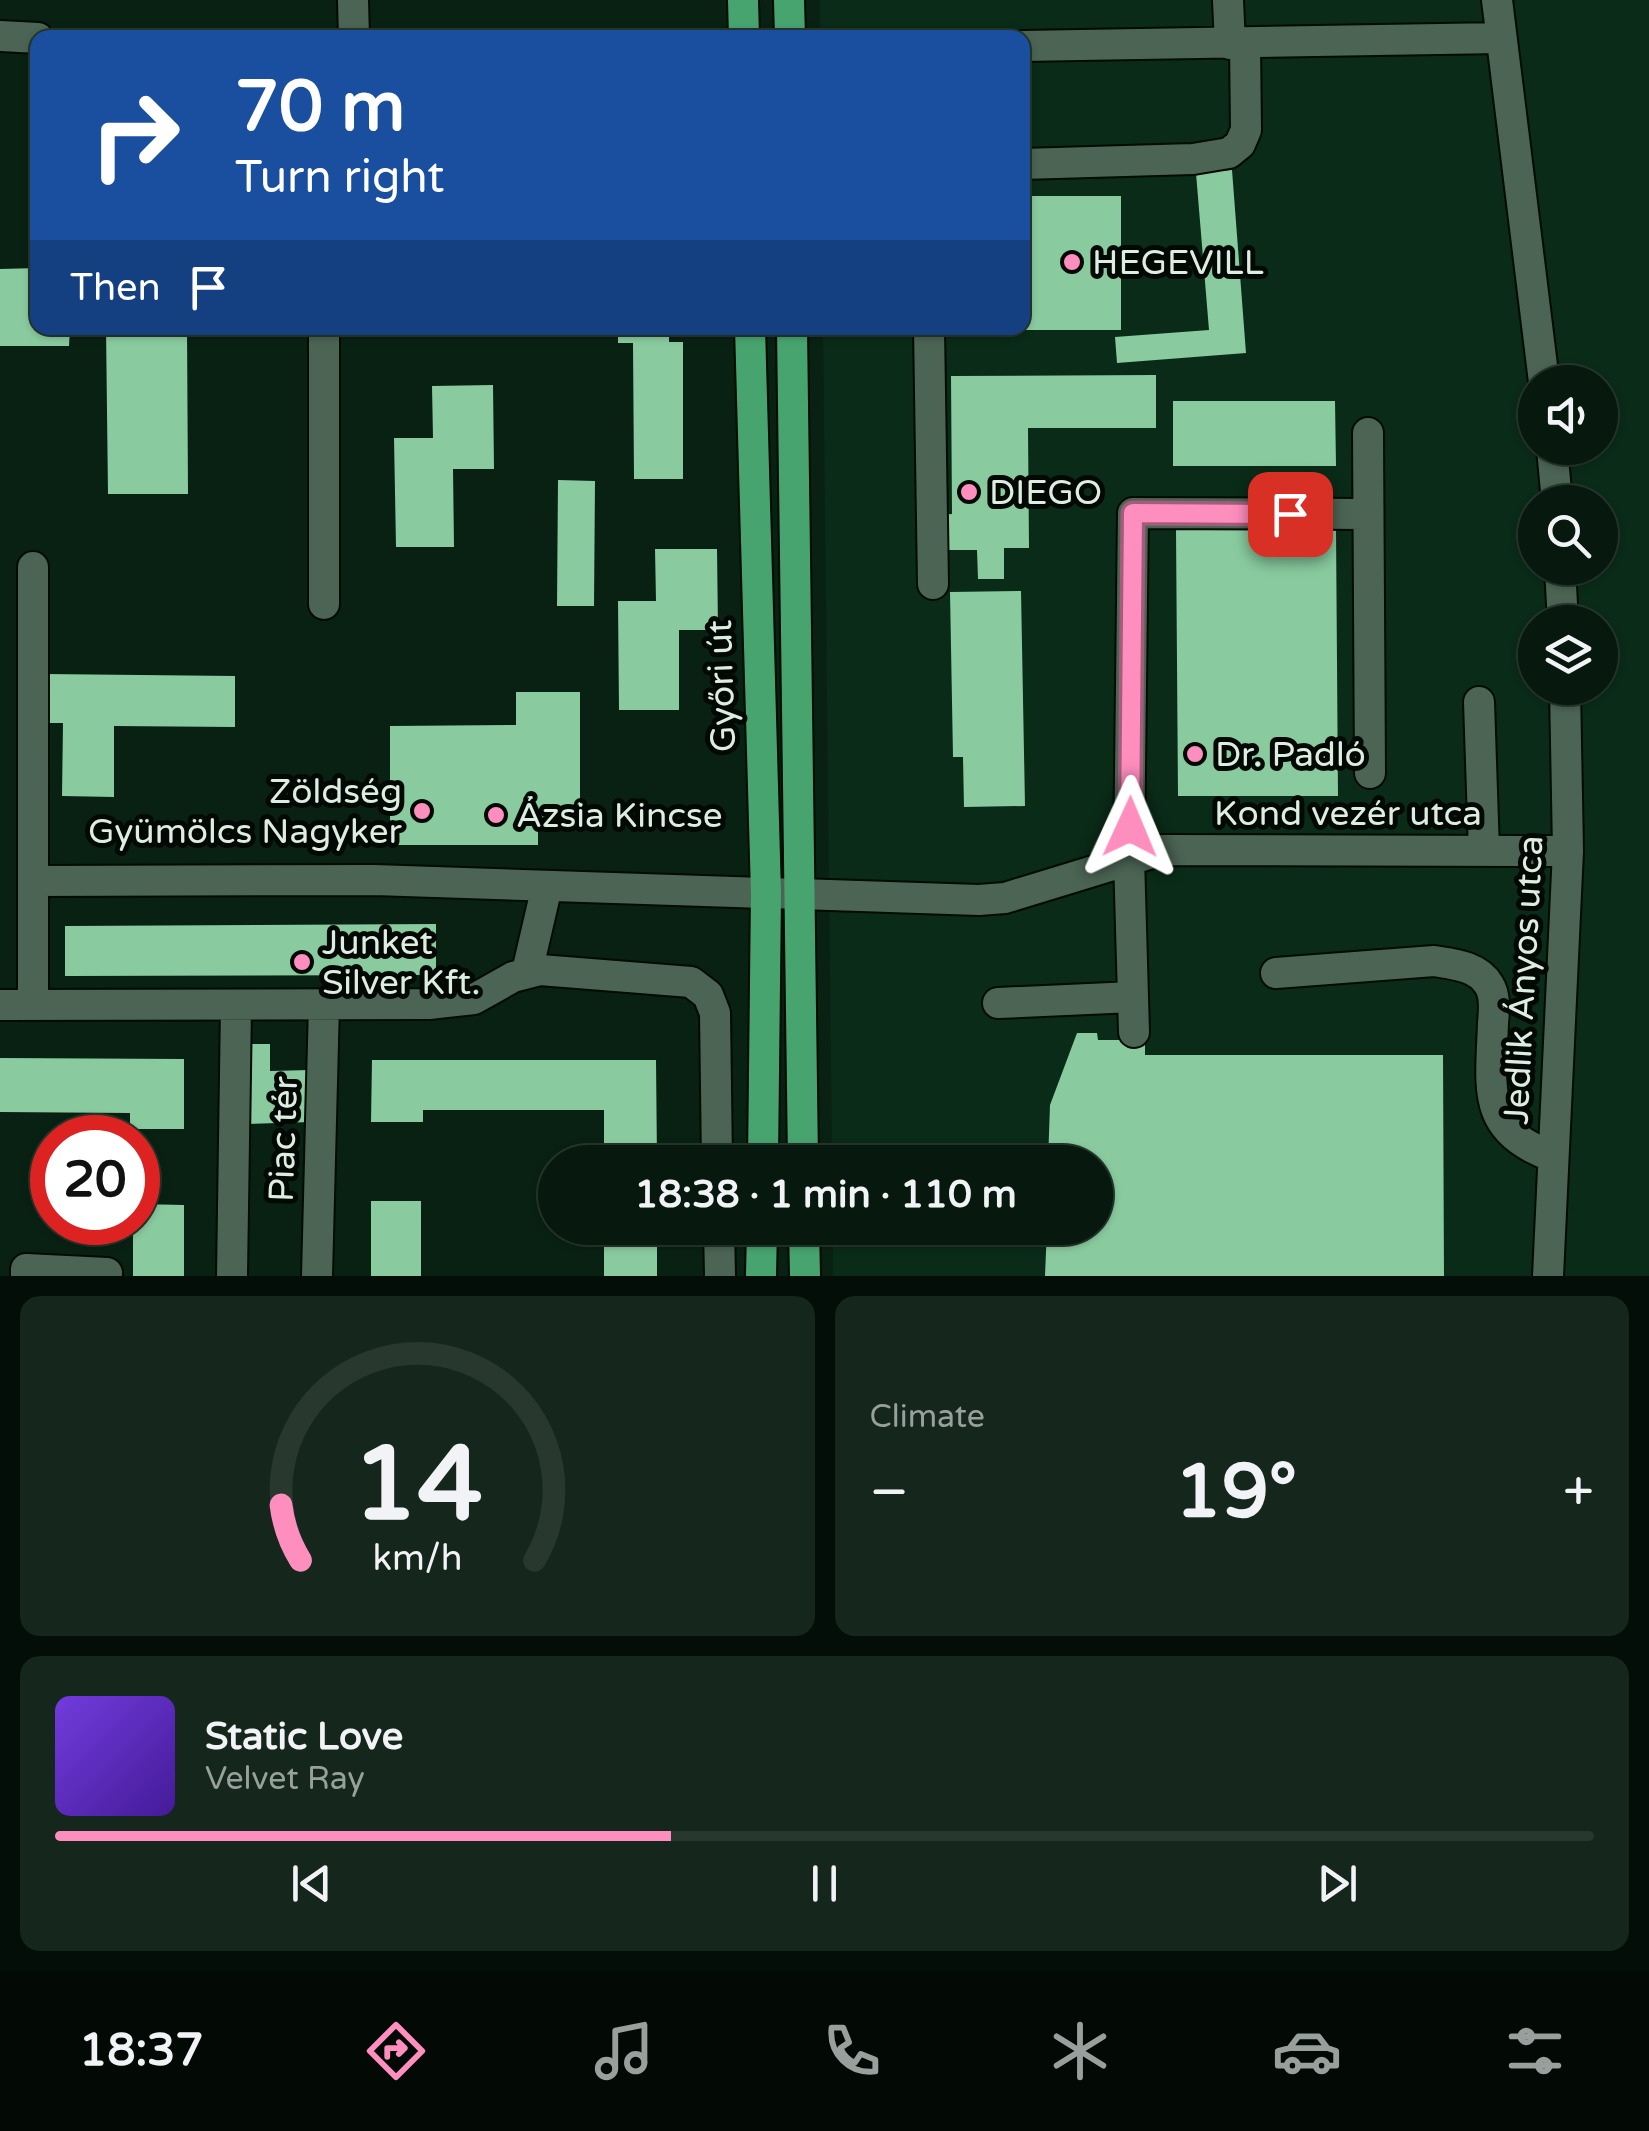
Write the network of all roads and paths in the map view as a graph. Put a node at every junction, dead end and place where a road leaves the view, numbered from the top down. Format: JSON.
{"nodes":[{"id":1,"x":353,"y":0,"type":"edge"},
{"id":2,"x":743,"y":0,"type":"edge"},
{"id":3,"x":790,"y":0,"type":"edge"},
{"id":4,"x":1228,"y":0,"type":"edge"},
{"id":5,"x":1497,"y":0,"type":"edge"},
{"id":6,"x":354,"y":30,"type":"edge"},
{"id":7,"x":744,"y":30,"type":"edge"},
{"id":8,"x":790,"y":30,"type":"edge"},
{"id":9,"x":0,"y":36,"type":"edge"},
{"id":10,"x":30,"y":38,"type":"edge"},
{"id":11,"x":1501,"y":38,"type":"junction"},
{"id":12,"x":1237,"y":44,"type":"junction"},
{"id":13,"x":1030,"y":46,"type":"edge"},
{"id":14,"x":1030,"y":164,"type":"edge"},
{"id":15,"x":324,"y":335,"type":"edge"},
{"id":16,"x":750,"y":335,"type":"edge"},
{"id":17,"x":792,"y":335,"type":"edge"},
{"id":18,"x":929,"y":335,"type":"edge"},
{"id":19,"x":1542,"y":365,"type":"edge"},
{"id":20,"x":1368,"y":433,"type":"dead end"},
{"id":21,"x":1368,"y":514,"type":"junction"},
{"id":22,"x":34,"y":567,"type":"dead end"},
{"id":23,"x":933,"y":584,"type":"dead end"},
{"id":24,"x":324,"y":604,"type":"dead end"},
{"id":25,"x":1478,"y":702,"type":"dead end"},
{"id":26,"x":1564,"y":705,"type":"edge"},
{"id":27,"x":1370,"y":772,"type":"dead end"},
{"id":28,"x":1484,"y":851,"type":"junction"},
{"id":29,"x":1568,"y":851,"type":"junction"},
{"id":30,"x":1129,"y":858,"type":"junction"},
{"id":31,"x":33,"y":881,"type":"junction"},
{"id":32,"x":547,"y":886,"type":"junction"},
{"id":33,"x":766,"y":893,"type":"junction"},
{"id":34,"x":800,"y":894,"type":"junction"},
{"id":35,"x":527,"y":972,"type":"junction"},
{"id":36,"x":1276,"y":973,"type":"dead end"},
{"id":37,"x":1133,"y":997,"type":"junction"},
{"id":38,"x":998,"y":1002,"type":"dead end"},
{"id":39,"x":324,"y":1004,"type":"junction"},
{"id":40,"x":0,"y":1005,"type":"edge"},
{"id":41,"x":33,"y":1005,"type":"junction"},
{"id":42,"x":236,"y":1005,"type":"junction"},
{"id":43,"x":1134,"y":1032,"type":"dead end"},
{"id":44,"x":718,"y":1145,"type":"edge"},
{"id":45,"x":763,"y":1145,"type":"edge"},
{"id":46,"x":803,"y":1145,"type":"edge"},
{"id":47,"x":1552,"y":1156,"type":"junction"},
{"id":48,"x":719,"y":1245,"type":"edge"},
{"id":49,"x":761,"y":1245,"type":"edge"},
{"id":50,"x":804,"y":1245,"type":"edge"},
{"id":51,"x":108,"y":1273,"type":"dead end"},
{"id":52,"x":26,"y":1276,"type":"edge"},
{"id":53,"x":232,"y":1276,"type":"edge"},
{"id":54,"x":316,"y":1276,"type":"edge"},
{"id":55,"x":720,"y":1276,"type":"edge"},
{"id":56,"x":760,"y":1276,"type":"edge"},
{"id":57,"x":805,"y":1276,"type":"edge"},
{"id":58,"x":1548,"y":1276,"type":"edge"}],
"edges":[{"from":1,"to":6,"type":"street"},
{"from":2,"to":7,"type":"main road"},
{"from":3,"to":8,"type":"main road"},
{"from":4,"to":12,"type":"street"},
{"from":5,"to":11,"type":"street"},
{"from":9,"to":10,"type":"street"},
{"from":11,"to":12,"type":"street"},
{"from":11,"to":19,"type":"street"},
{"from":12,"to":13,"type":"street"},
{"from":12,"to":14,"type":"street"},
{"from":15,"to":24,"type":"street"},
{"from":16,"to":33,"type":"main road","name":"Győri út"},
{"from":17,"to":34,"type":"main road"},
{"from":18,"to":23,"type":"street"},
{"from":20,"to":21,"type":"street"},
{"from":21,"to":27,"type":"street"},
{"from":21,"to":30,"type":"street"},
{"from":22,"to":31,"type":"street"},
{"from":25,"to":28,"type":"street"},
{"from":26,"to":29,"type":"street","name":"Jedlik Ányos utca"},
{"from":28,"to":29,"type":"street","name":"Kond vezér utca"},
{"from":28,"to":30,"type":"street","name":"Kond vezér utca"},
{"from":29,"to":47,"type":"street","name":"Jedlik Ányos utca"},
{"from":30,"to":34,"type":"street","name":"Kond vezér utca"},
{"from":30,"to":37,"type":"street"},
{"from":31,"to":32,"type":"street","name":"Kond vezér utca"},
{"from":31,"to":41,"type":"street"},
{"from":32,"to":33,"type":"street","name":"Kond vezér utca"},
{"from":32,"to":35,"type":"street"},
{"from":33,"to":34,"type":"street","name":"Kond vezér utca"},
{"from":33,"to":45,"type":"main road","name":"Győri út"},
{"from":34,"to":46,"type":"main road"},
{"from":35,"to":39,"type":"street"},
{"from":35,"to":44,"type":"street"},
{"from":36,"to":47,"type":"street"},
{"from":37,"to":38,"type":"street"},
{"from":37,"to":43,"type":"street"},
{"from":39,"to":42,"type":"street"},
{"from":39,"to":54,"type":"street","name":"Piac tér"},
{"from":40,"to":41,"type":"street"},
{"from":41,"to":42,"type":"street"},
{"from":42,"to":53,"type":"street","name":"Piac tér"},
{"from":47,"to":58,"type":"street","name":"Jedlik Ányos utca"},
{"from":48,"to":55,"type":"street"},
{"from":49,"to":56,"type":"main road"},
{"from":50,"to":57,"type":"main road"},
{"from":51,"to":52,"type":"street"}]}
